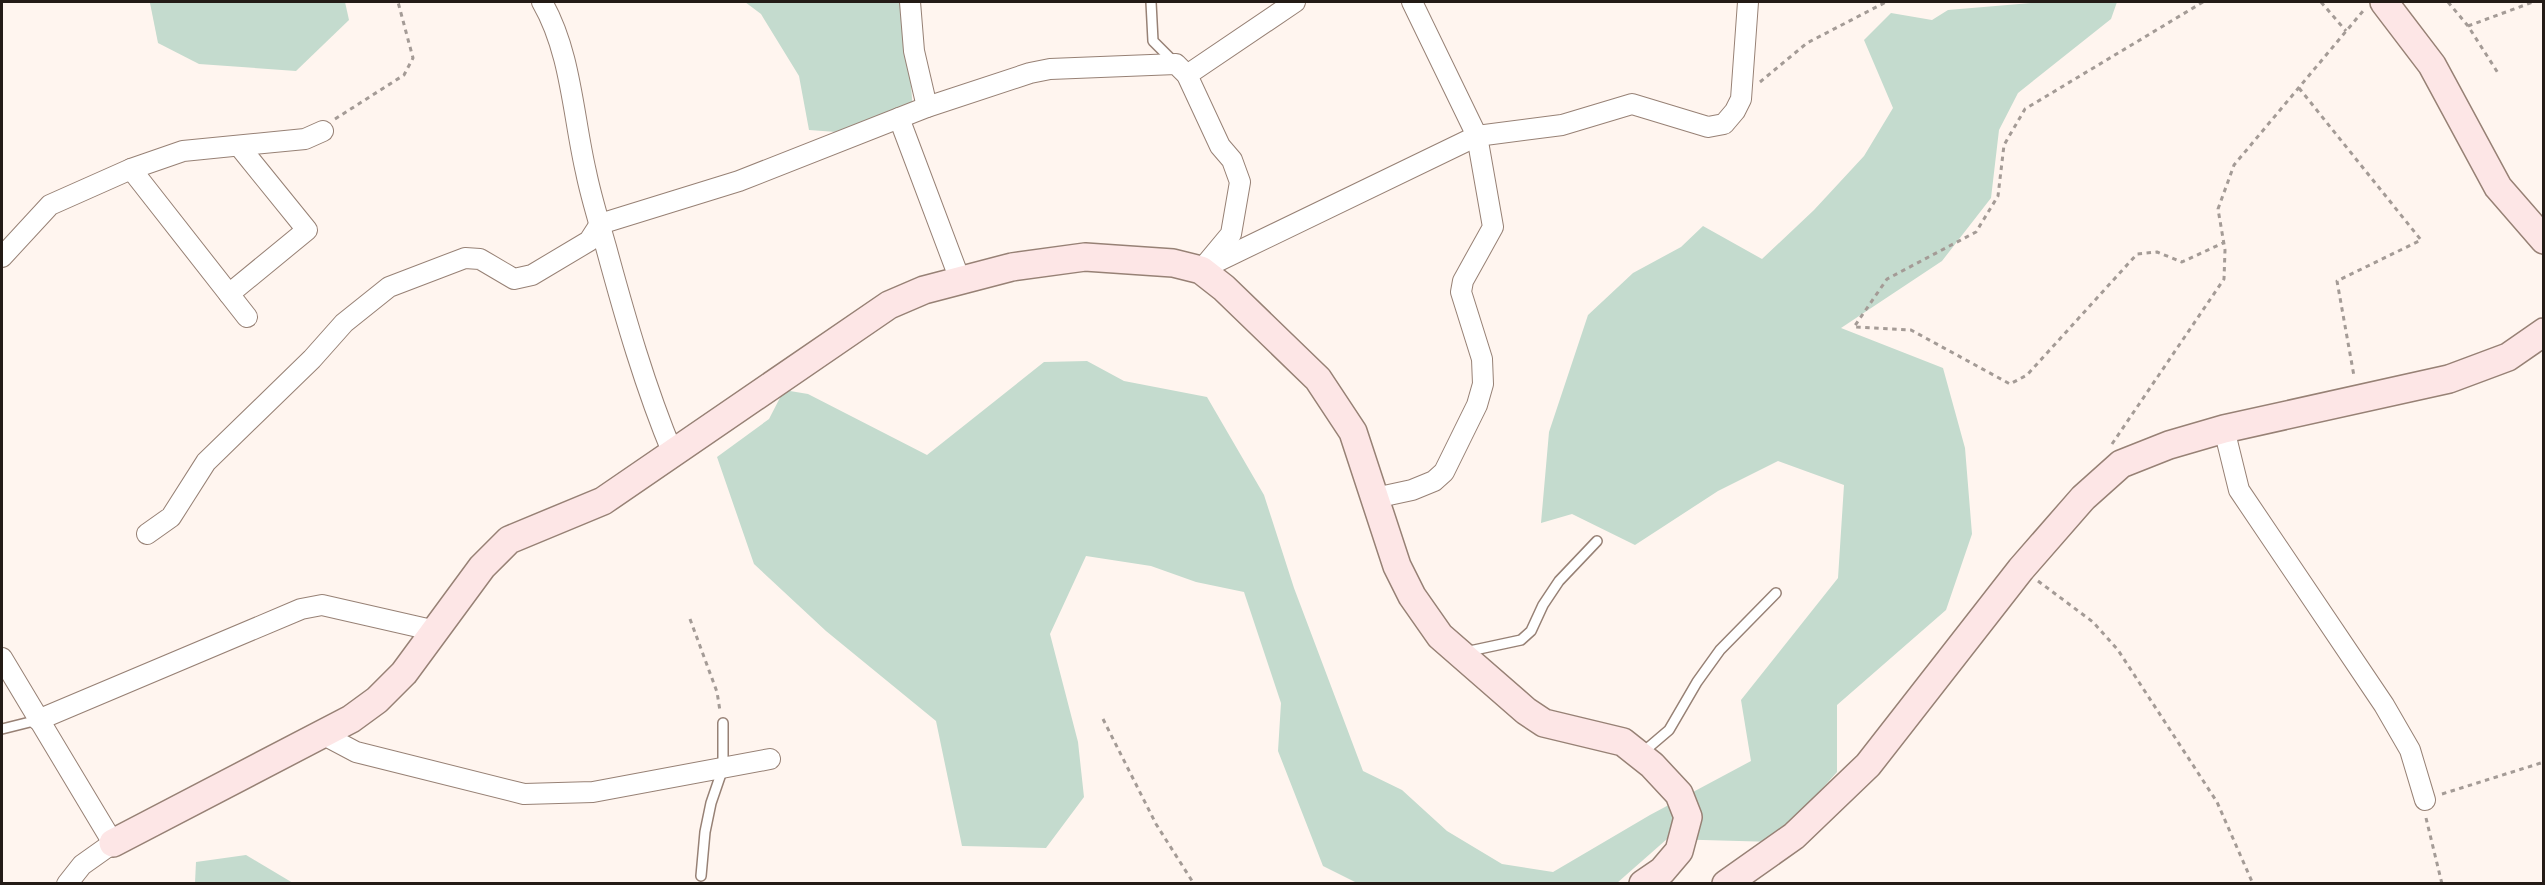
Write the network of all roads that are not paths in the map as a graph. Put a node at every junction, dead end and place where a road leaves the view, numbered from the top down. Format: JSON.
{"nodes":[{"id":1,"x":542,"y":2,"type":"edge"},
{"id":2,"x":910,"y":2,"type":"edge"},
{"id":3,"x":1150,"y":2,"type":"edge"},
{"id":4,"x":1295,"y":2,"type":"edge"},
{"id":5,"x":1412,"y":2,"type":"edge"},
{"id":6,"x":1748,"y":2,"type":"edge"},
{"id":7,"x":2384,"y":2,"type":"edge"},
{"id":8,"x":1182,"y":69,"type":"junction"},
{"id":9,"x":927,"y":107,"type":"junction"},
{"id":10,"x":899,"y":118,"type":"junction"},
{"id":11,"x":323,"y":131,"type":"road end"},
{"id":12,"x":1477,"y":136,"type":"junction"},
{"id":13,"x":239,"y":146,"type":"junction"},
{"id":14,"x":131,"y":169,"type":"junction"},
{"id":15,"x":600,"y":224,"type":"junction"},
{"id":16,"x":2544,"y":240,"type":"edge"},
{"id":17,"x":2,"y":257,"type":"edge"},
{"id":18,"x":1201,"y":270,"type":"junction"},
{"id":19,"x":960,"y":280,"type":"junction"},
{"id":20,"x":230,"y":294,"type":"junction"},
{"id":21,"x":247,"y":317,"type":"dead end"},
{"id":22,"x":2544,"y":332,"type":"edge"},
{"id":23,"x":2224,"y":429,"type":"junction"},
{"id":24,"x":673,"y":454,"type":"junction"},
{"id":25,"x":1375,"y":498,"type":"junction"},
{"id":26,"x":147,"y":534,"type":"dead end"},
{"id":27,"x":1597,"y":541,"type":"dead end"},
{"id":28,"x":1776,"y":593,"type":"dead end"},
{"id":29,"x":436,"y":631,"type":"junction"},
{"id":30,"x":1460,"y":653,"type":"junction"},
{"id":31,"x":2,"y":658,"type":"edge"},
{"id":32,"x":38,"y":720,"type":"junction"},
{"id":33,"x":723,"y":723,"type":"road end"},
{"id":34,"x":2,"y":729,"type":"edge"},
{"id":35,"x":322,"y":734,"type":"junction"},
{"id":36,"x":1640,"y":755,"type":"junction"},
{"id":37,"x":770,"y":759,"type":"dead end"},
{"id":38,"x":723,"y":768,"type":"junction"},
{"id":39,"x":2426,"y":800,"type":"road end"},
{"id":40,"x":113,"y":843,"type":"junction"},
{"id":41,"x":701,"y":876,"type":"dead end"},
{"id":42,"x":67,"y":884,"type":"edge"},
{"id":43,"x":1643,"y":884,"type":"edge"},
{"id":44,"x":1726,"y":884,"type":"edge"}],
"edges":[{"from":1,"to":15,"type":"street"},
{"from":2,"to":9,"type":"street"},
{"from":3,"to":8,"type":"lane"},
{"from":4,"to":8,"type":"street"},
{"from":5,"to":12,"type":"street"},
{"from":6,"to":12,"type":"street"},
{"from":7,"to":16,"type":"street"},
{"from":8,"to":9,"type":"street"},
{"from":8,"to":18,"type":"street"},
{"from":9,"to":10,"type":"street"},
{"from":10,"to":15,"type":"street"},
{"from":10,"to":19,"type":"street"},
{"from":11,"to":13,"type":"street"},
{"from":12,"to":18,"type":"street"},
{"from":12,"to":25,"type":"street"},
{"from":13,"to":14,"type":"street"},
{"from":13,"to":20,"type":"street"},
{"from":14,"to":17,"type":"street"},
{"from":14,"to":20,"type":"street"},
{"from":15,"to":24,"type":"street"},
{"from":15,"to":26,"type":"street"},
{"from":18,"to":19,"type":"street"},
{"from":18,"to":25,"type":"street"},
{"from":19,"to":24,"type":"street"},
{"from":20,"to":21,"type":"street"},
{"from":22,"to":23,"type":"street"},
{"from":23,"to":39,"type":"street"},
{"from":23,"to":44,"type":"street"},
{"from":24,"to":29,"type":"street"},
{"from":25,"to":30,"type":"street"},
{"from":27,"to":30,"type":"lane"},
{"from":28,"to":36,"type":"lane"},
{"from":29,"to":32,"type":"street"},
{"from":29,"to":35,"type":"street"},
{"from":30,"to":36,"type":"street"},
{"from":31,"to":32,"type":"street"},
{"from":32,"to":34,"type":"lane"},
{"from":32,"to":40,"type":"street"},
{"from":33,"to":38,"type":"lane"},
{"from":35,"to":38,"type":"street"},
{"from":35,"to":40,"type":"street"},
{"from":36,"to":43,"type":"street"},
{"from":37,"to":38,"type":"street"},
{"from":38,"to":41,"type":"lane"},
{"from":40,"to":42,"type":"street"}]}
